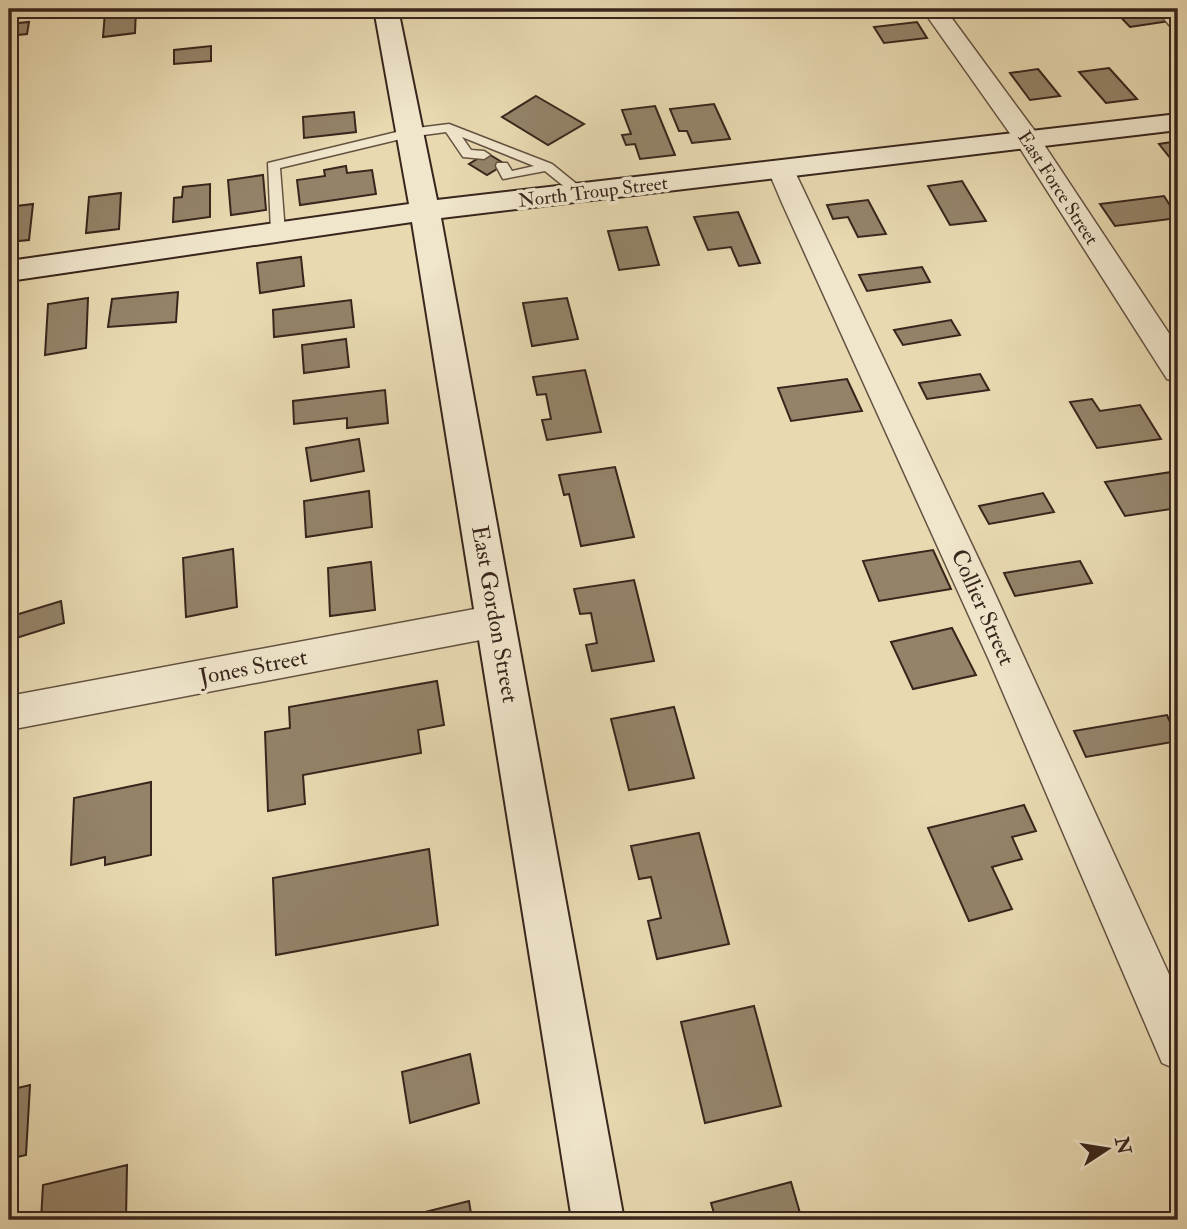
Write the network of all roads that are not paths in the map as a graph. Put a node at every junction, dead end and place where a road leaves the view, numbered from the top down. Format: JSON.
{"nodes":[{"id":1,"x":386,"y":9,"type":"edge"},
{"id":2,"x":933,"y":9,"type":"edge"},
{"id":3,"x":1178,"y":122,"type":"edge"},
{"id":4,"x":449,"y":128,"type":"junction"},
{"id":5,"x":409,"y":133,"type":"junction"},
{"id":6,"x":1028,"y":140,"type":"junction"},
{"id":7,"x":484,"y":155,"type":"dead end"},
{"id":8,"x":547,"y":167,"type":"junction"},
{"id":9,"x":781,"y":170,"type":"junction"},
{"id":10,"x":490,"y":174,"type":"dead end"},
{"id":11,"x":582,"y":194,"type":"junction"},
{"id":12,"x":425,"y":211,"type":"junction"},
{"id":13,"x":278,"y":232,"type":"junction"},
{"id":14,"x":9,"y":271,"type":"edge"},
{"id":15,"x":1178,"y":371,"type":"edge"},
{"id":16,"x":496,"y":621,"type":"junction"},
{"id":17,"x":9,"y":713,"type":"edge"},
{"id":18,"x":1178,"y":1048,"type":"edge"},
{"id":19,"x":598,"y":1220,"type":"edge"}],
"edges":[{"from":1,"to":5,"type":"street","name":"East Gordon Street"},
{"from":2,"to":6,"type":"street","name":"East Force Street"},
{"from":3,"to":6,"type":"street","name":"North Troup Street"},
{"from":4,"to":5,"type":"lane"},
{"from":4,"to":7,"type":"lane"},
{"from":4,"to":8,"type":"lane"},
{"from":5,"to":12,"type":"street","name":"East Gordon Street"},
{"from":5,"to":13,"type":"lane"},
{"from":6,"to":9,"type":"street","name":"North Troup Street"},
{"from":6,"to":15,"type":"street","name":"East Force Street"},
{"from":8,"to":10,"type":"lane"},
{"from":8,"to":11,"type":"lane"},
{"from":9,"to":11,"type":"street","name":"North Troup Street"},
{"from":9,"to":18,"type":"street","name":"Collier Street"},
{"from":11,"to":12,"type":"street","name":"North Troup Street"},
{"from":12,"to":13,"type":"street","name":"North Troup Street"},
{"from":12,"to":16,"type":"street","name":"East Gordon Street"},
{"from":13,"to":14,"type":"street","name":"North Troup Street"},
{"from":16,"to":17,"type":"street","name":"Jones Street"},
{"from":16,"to":19,"type":"street","name":"East Gordon Street"}]}
